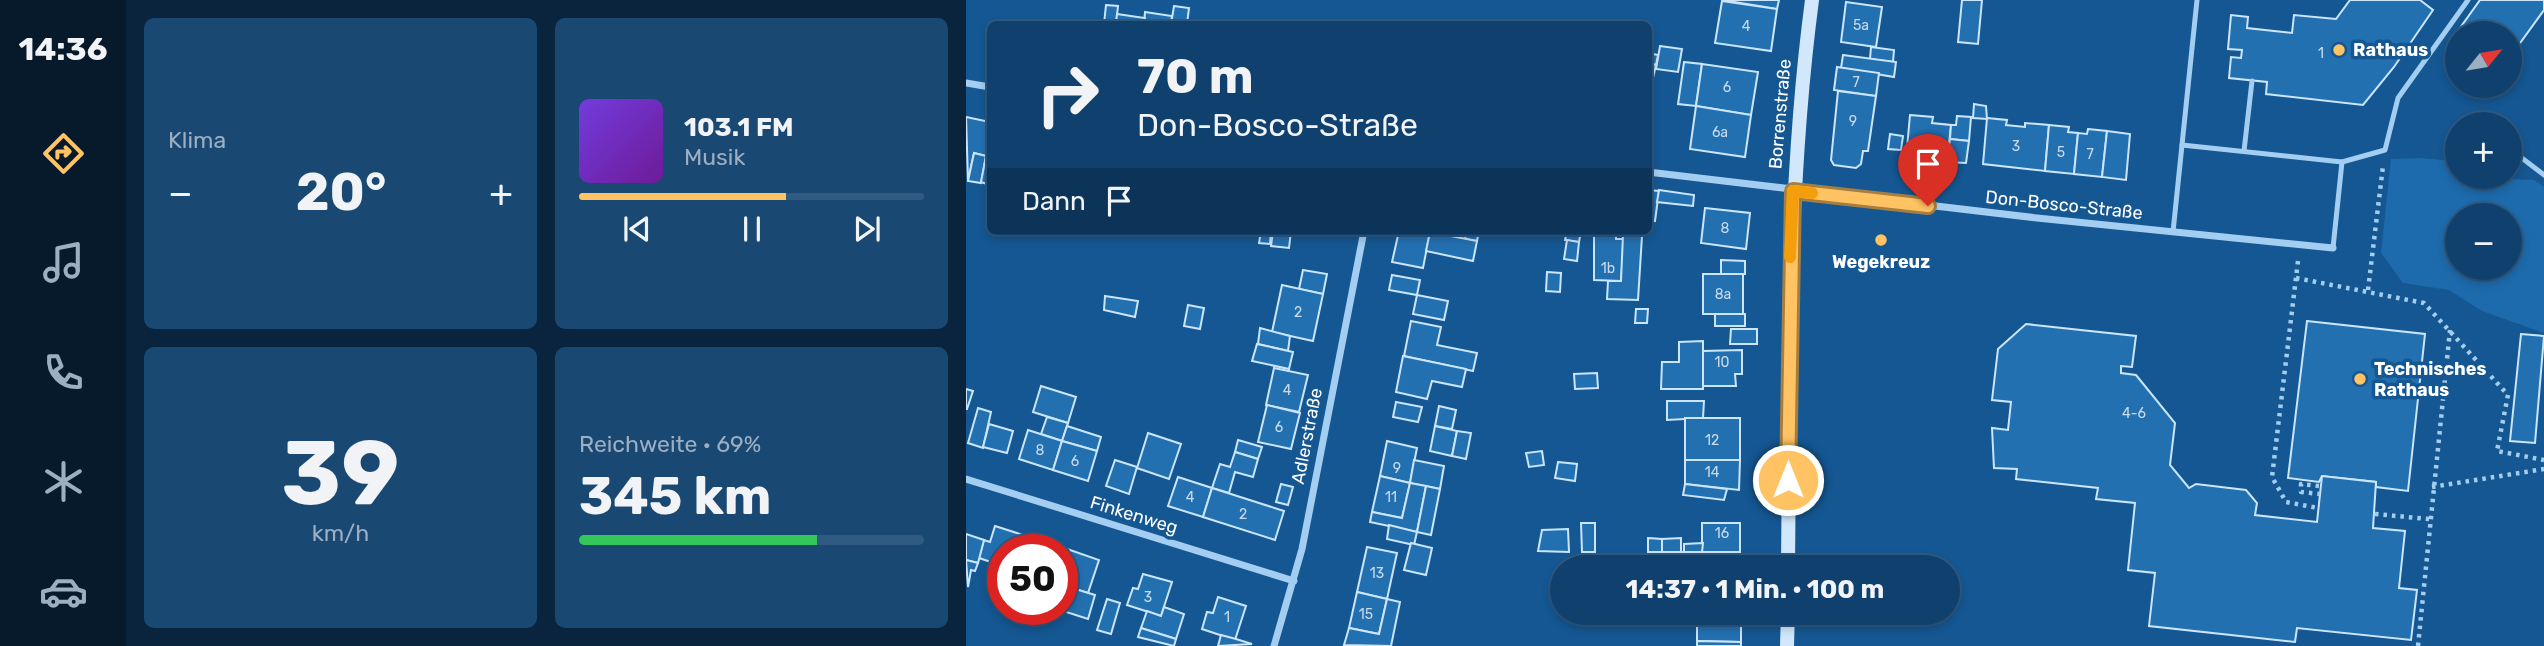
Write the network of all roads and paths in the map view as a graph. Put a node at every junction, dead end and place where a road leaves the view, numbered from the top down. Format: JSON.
{"nodes":[{"id":1,"x":1812,"y":0,"type":"edge"},
{"id":2,"x":2197,"y":0,"type":"edge"},
{"id":3,"x":2468,"y":0,"type":"edge"},
{"id":4,"x":2252,"y":81,"type":"dead end"},
{"id":5,"x":966,"y":83,"type":"edge"},
{"id":6,"x":987,"y":86,"type":"edge"},
{"id":7,"x":2182,"y":145,"type":"junction"},
{"id":8,"x":2385,"y":150,"type":"junction"},
{"id":9,"x":2244,"y":151,"type":"junction"},
{"id":10,"x":2522,"y":158,"type":"edge"},
{"id":11,"x":2342,"y":162,"type":"junction"},
{"id":12,"x":1652,"y":173,"type":"edge"},
{"id":13,"x":2544,"y":175,"type":"edge"},
{"id":14,"x":1793,"y":191,"type":"junction"},
{"id":15,"x":2173,"y":232,"type":"junction"},
{"id":16,"x":1363,"y":235,"type":"edge"},
{"id":17,"x":2299,"y":244,"type":"junction"},
{"id":18,"x":2333,"y":247,"type":"joint"},
{"id":19,"x":2296,"y":278,"type":"junction"},
{"id":20,"x":2368,"y":290,"type":"junction"},
{"id":21,"x":2450,"y":329,"type":"junction"},
{"id":22,"x":2544,"y":460,"type":"edge"},
{"id":23,"x":2544,"y":469,"type":"edge"},
{"id":24,"x":966,"y":480,"type":"edge"},
{"id":25,"x":2319,"y":486,"type":"dead end"},
{"id":26,"x":2432,"y":487,"type":"junction"},
{"id":27,"x":2320,"y":494,"type":"dead end"},
{"id":28,"x":2318,"y":508,"type":"dead end"},
{"id":29,"x":2375,"y":513,"type":"dead end"},
{"id":30,"x":2429,"y":519,"type":"junction"},
{"id":31,"x":1788,"y":555,"type":"edge"},
{"id":32,"x":1294,"y":581,"type":"junction"},
{"id":33,"x":1788,"y":625,"type":"edge"},
{"id":34,"x":1275,"y":646,"type":"edge"},
{"id":35,"x":1787,"y":646,"type":"edge"},
{"id":36,"x":2418,"y":646,"type":"edge"}],
"edges":[{"from":1,"to":14,"type":"main road","name":"Borrenstraße"},
{"from":2,"to":7,"type":"lane"},
{"from":3,"to":8,"type":"lane"},
{"from":4,"to":9,"type":"lane"},
{"from":5,"to":6,"type":"street"},
{"from":7,"to":9,"type":"lane"},
{"from":7,"to":15,"type":"lane"},
{"from":8,"to":11,"type":"lane"},
{"from":8,"to":20,"type":"path"},
{"from":9,"to":11,"type":"lane"},
{"from":10,"to":13,"type":"lane"},
{"from":11,"to":18,"type":"lane"},
{"from":12,"to":14,"type":"street","name":"Don-Bosco-Straße"},
{"from":14,"to":15,"type":"street","name":"Don-Bosco-Straße"},
{"from":14,"to":31,"type":"main road","name":"Borrenstraße"},
{"from":15,"to":17,"type":"street","name":"Don-Bosco-Straße"},
{"from":16,"to":32,"type":"street","name":"Adlerstraße"},
{"from":17,"to":18,"type":"street","name":"Don-Bosco-Straße"},
{"from":17,"to":19,"type":"path"},
{"from":19,"to":20,"type":"path"},
{"from":19,"to":28,"type":"path"},
{"from":20,"to":21,"type":"path"},
{"from":21,"to":22,"type":"path"},
{"from":21,"to":26,"type":"path"},
{"from":23,"to":26,"type":"path"},
{"from":24,"to":32,"type":"street","name":"Finkenweg"},
{"from":25,"to":27,"type":"path"},
{"from":26,"to":30,"type":"path"},
{"from":29,"to":30,"type":"path"},
{"from":30,"to":36,"type":"path"},
{"from":32,"to":34,"type":"street","name":"Adlerstraße"},
{"from":33,"to":35,"type":"main road"}]}
